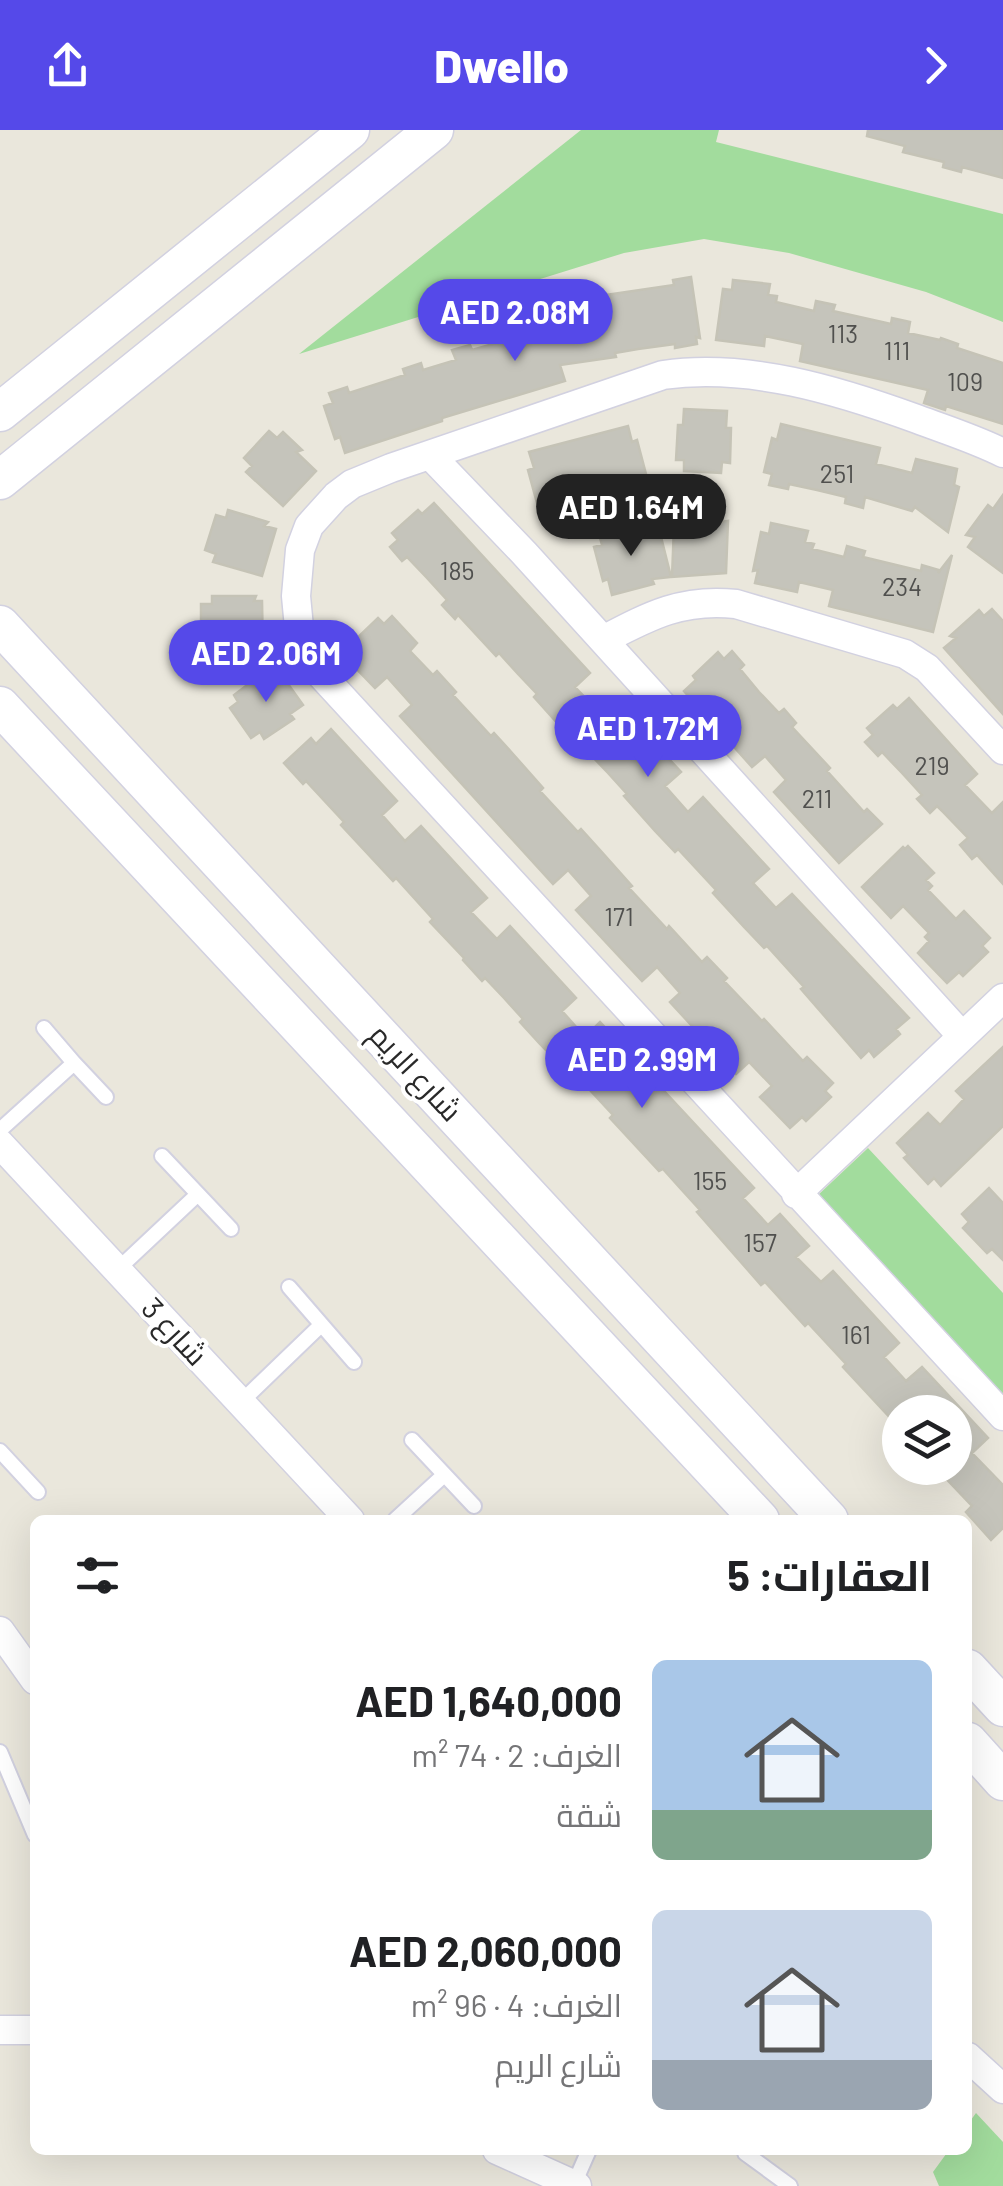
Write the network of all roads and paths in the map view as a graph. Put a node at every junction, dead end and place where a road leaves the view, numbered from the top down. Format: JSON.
{"nodes":[{"id":1,"x":350,"y":130,"type":"edge"},
{"id":2,"x":434,"y":130,"type":"edge"},
{"id":3,"x":0,"y":412,"type":"edge"},
{"id":4,"x":1003,"y":453,"type":"edge"},
{"id":5,"x":430,"y":455,"type":"junction"},
{"id":6,"x":0,"y":480,"type":"edge"},
{"id":7,"x":0,"y":625,"type":"edge"},
{"id":8,"x":603,"y":640,"type":"junction"},
{"id":9,"x":0,"y":706,"type":"edge"},
{"id":10,"x":1003,"y":750,"type":"edge"},
{"id":11,"x":1003,"y":998,"type":"edge"},
{"id":12,"x":44,"y":1028,"type":"dead end"},
{"id":13,"x":962,"y":1036,"type":"junction"},
{"id":14,"x":74,"y":1063,"type":"junction"},
{"id":15,"x":106,"y":1097,"type":"dead end"},
{"id":16,"x":0,"y":1130,"type":"edge"},
{"id":17,"x":0,"y":1144,"type":"edge"},
{"id":18,"x":162,"y":1156,"type":"dead end"},
{"id":19,"x":198,"y":1194,"type":"junction"},
{"id":20,"x":796,"y":1194,"type":"junction"},
{"id":21,"x":231,"y":1229,"type":"dead end"},
{"id":22,"x":116,"y":1270,"type":"junction"},
{"id":23,"x":289,"y":1287,"type":"dead end"},
{"id":24,"x":321,"y":1325,"type":"junction"},
{"id":25,"x":354,"y":1362,"type":"dead end"},
{"id":26,"x":240,"y":1403,"type":"junction"},
{"id":27,"x":1003,"y":1416,"type":"edge"},
{"id":28,"x":412,"y":1440,"type":"dead end"},
{"id":29,"x":2,"y":1457,"type":"edge"},
{"id":30,"x":444,"y":1475,"type":"junction"},
{"id":31,"x":38,"y":1492,"type":"dead end"},
{"id":32,"x":474,"y":1506,"type":"dead end"},
{"id":33,"x":345,"y":1515,"type":"edge"},
{"id":34,"x":401,"y":1515,"type":"edge"},
{"id":35,"x":755,"y":1515,"type":"edge"},
{"id":36,"x":824,"y":1515,"type":"edge"},
{"id":37,"x":4,"y":1642,"type":"edge"},
{"id":38,"x":972,"y":1673,"type":"edge"},
{"id":39,"x":30,"y":1674,"type":"edge"},
{"id":40,"x":1003,"y":1706,"type":"edge"},
{"id":41,"x":972,"y":1746,"type":"edge"},
{"id":42,"x":0,"y":1752,"type":"edge"},
{"id":43,"x":1003,"y":1780,"type":"edge"},
{"id":44,"x":30,"y":1823,"type":"edge"},
{"id":45,"x":0,"y":2030,"type":"edge"},
{"id":46,"x":30,"y":2030,"type":"edge"},
{"id":47,"x":972,"y":2061,"type":"edge"},
{"id":48,"x":1003,"y":2089,"type":"edge"},
{"id":49,"x":508,"y":2155,"type":"edge"},
{"id":50,"x":587,"y":2155,"type":"edge"},
{"id":51,"x":748,"y":2155,"type":"edge"},
{"id":52,"x":785,"y":2184,"type":"edge"},
{"id":53,"x":575,"y":2185,"type":"edge"}],
"edges":[{"from":1,"to":3,"type":"street"},
{"from":2,"to":6,"type":"street"},
{"from":4,"to":5,"type":"street"},
{"from":5,"to":8,"type":"street"},
{"from":5,"to":20,"type":"street"},
{"from":7,"to":36,"type":"street","name":"شارع الريم"},
{"from":8,"to":10,"type":"street"},
{"from":8,"to":13,"type":"street"},
{"from":9,"to":35,"type":"street","name":"شارع الريم"},
{"from":11,"to":13,"type":"street"},
{"from":12,"to":14,"type":"lane"},
{"from":13,"to":20,"type":"street"},
{"from":14,"to":15,"type":"lane"},
{"from":14,"to":16,"type":"lane"},
{"from":17,"to":22,"type":"street","name":"شارع 3"},
{"from":18,"to":19,"type":"lane"},
{"from":19,"to":21,"type":"lane"},
{"from":19,"to":22,"type":"lane"},
{"from":20,"to":27,"type":"street"},
{"from":22,"to":26,"type":"street","name":"شارع 3"},
{"from":23,"to":24,"type":"lane"},
{"from":24,"to":25,"type":"lane"},
{"from":24,"to":26,"type":"lane"},
{"from":26,"to":33,"type":"street","name":"شارع 3"},
{"from":28,"to":30,"type":"lane"},
{"from":29,"to":31,"type":"lane"},
{"from":30,"to":32,"type":"lane"},
{"from":30,"to":34,"type":"lane"},
{"from":37,"to":39,"type":"street"},
{"from":38,"to":40,"type":"street"},
{"from":41,"to":43,"type":"street"},
{"from":42,"to":44,"type":"lane"},
{"from":45,"to":46,"type":"street"},
{"from":47,"to":48,"type":"street"},
{"from":49,"to":53,"type":"street"},
{"from":50,"to":53,"type":"lane"},
{"from":51,"to":52,"type":"lane"}]}
